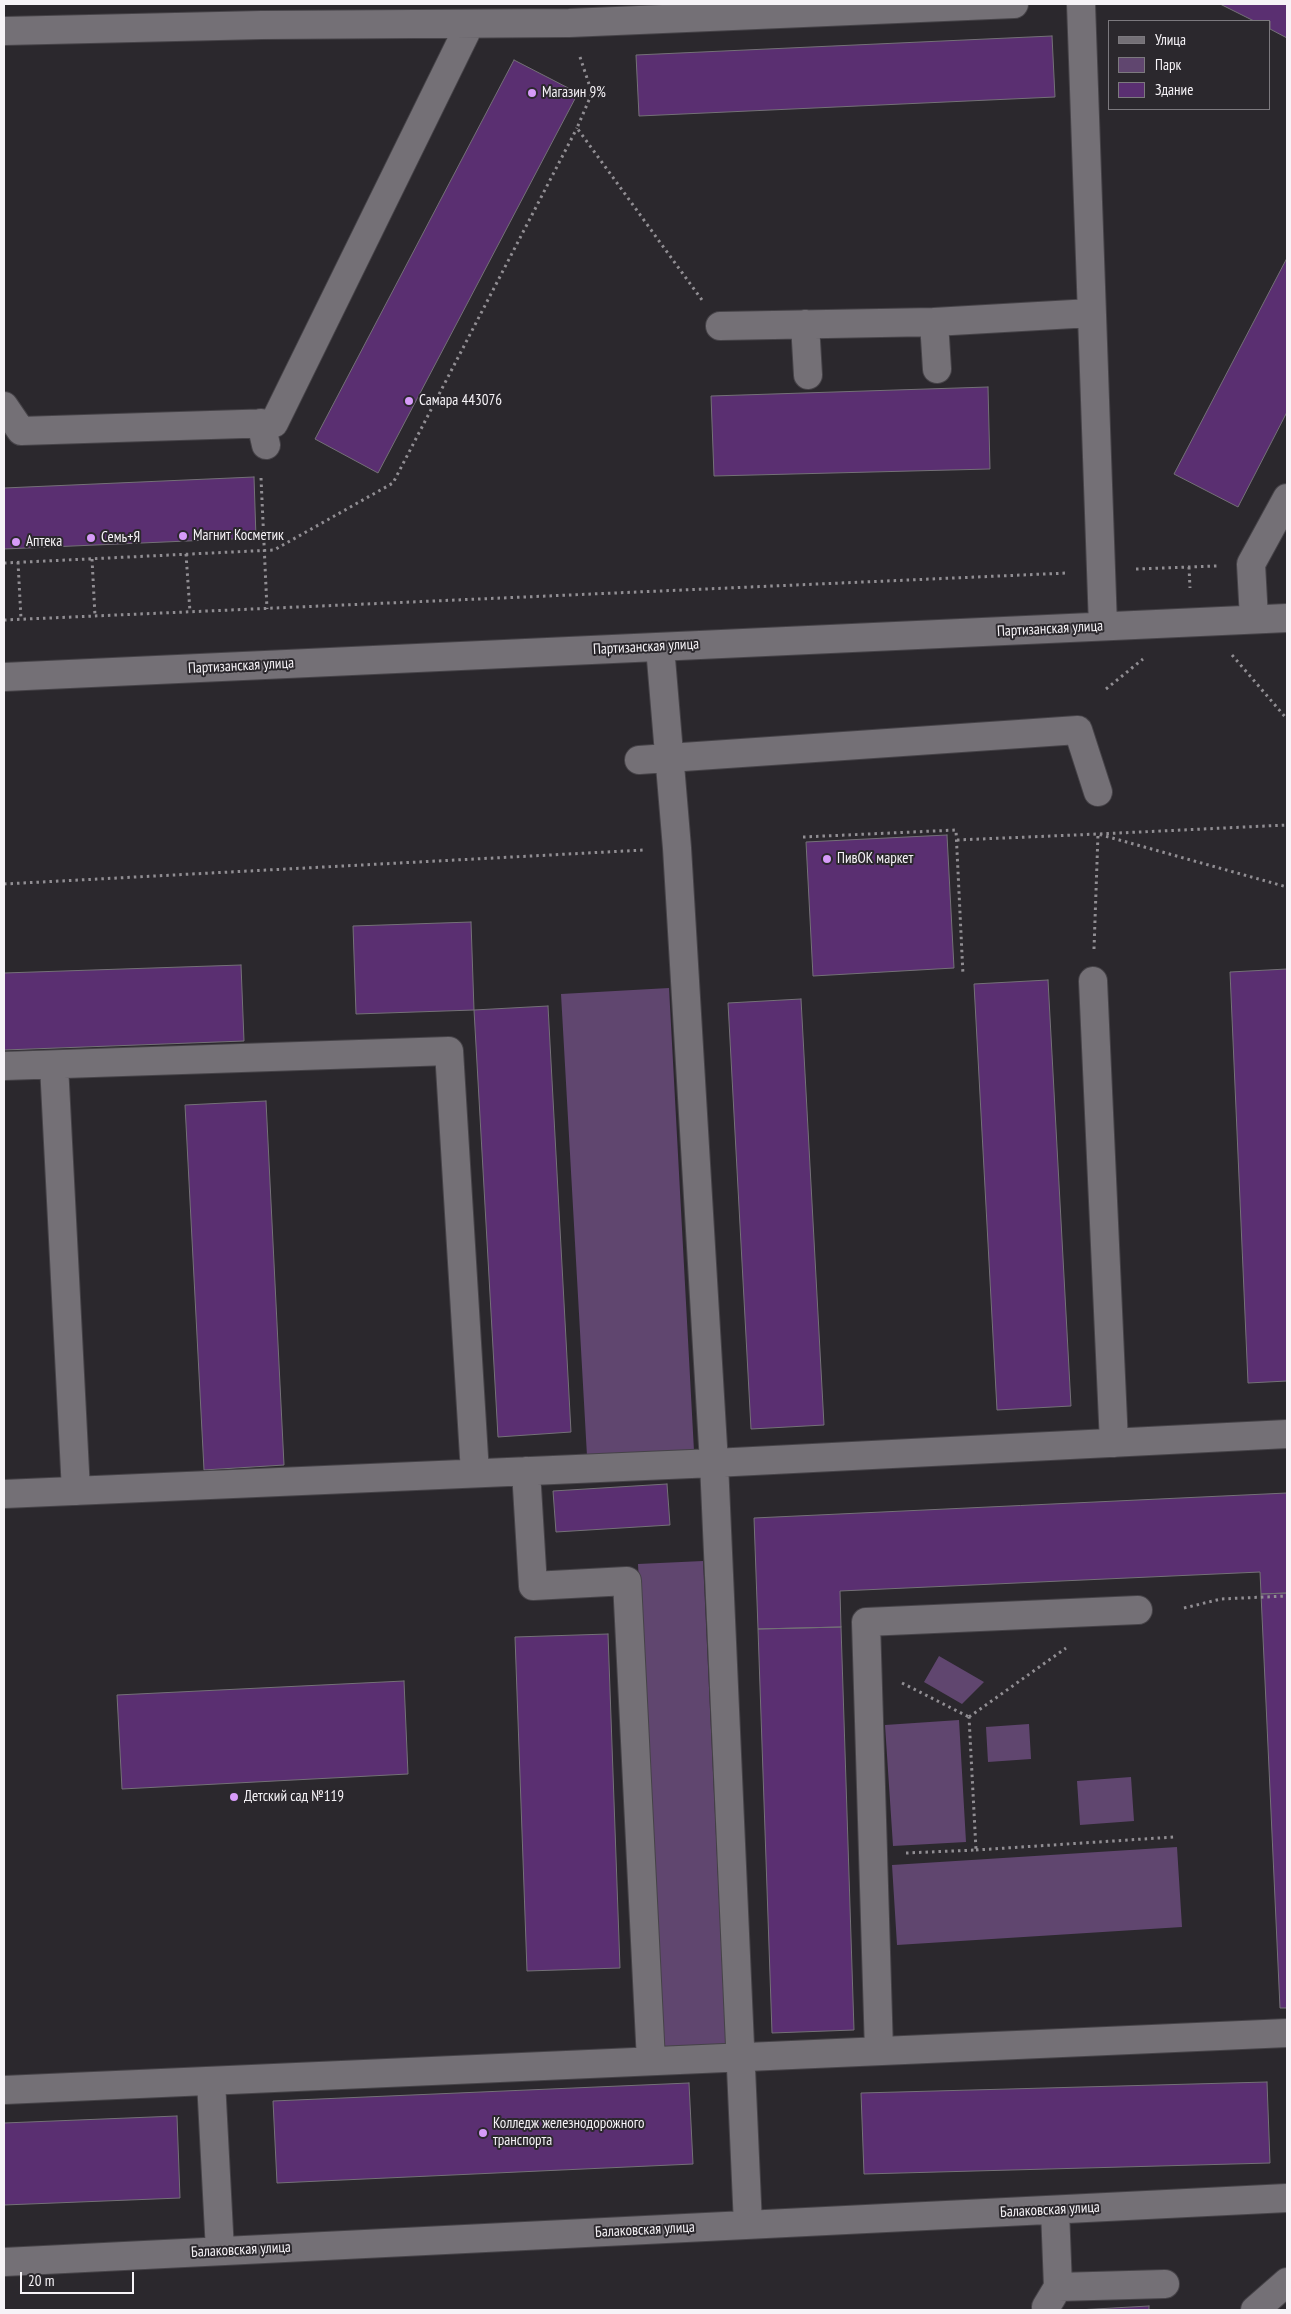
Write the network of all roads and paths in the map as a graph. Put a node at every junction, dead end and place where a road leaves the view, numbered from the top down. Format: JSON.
{"nodes":[{"id":1,"x":1014,"y":4,"type":"edge"},
{"id":2,"x":1081,"y":4,"type":"edge"},
{"id":3,"x":267,"y":14,"type":"edge"},
{"id":4,"x":584,"y":16,"type":"edge"},
{"id":5,"x":470,"y":24,"type":"junction"},
{"id":6,"x":4,"y":31,"type":"edge"},
{"id":7,"x":577,"y":128,"type":"junction"},
{"id":8,"x":1091,"y":313,"type":"junction"},
{"id":9,"x":934,"y":322,"type":"junction"},
{"id":10,"x":805,"y":324,"type":"junction"},
{"id":11,"x":720,"y":326,"type":"joint"},
{"id":12,"x":937,"y":369,"type":"dead end"},
{"id":13,"x":808,"y":375,"type":"dead end"},
{"id":14,"x":4,"y":406,"type":"edge"},
{"id":15,"x":262,"y":430,"type":"junction"},
{"id":16,"x":1287,"y":498,"type":"edge"},
{"id":17,"x":264,"y":550,"type":"junction"},
{"id":18,"x":186,"y":554,"type":"junction"},
{"id":19,"x":92,"y":559,"type":"junction"},
{"id":20,"x":18,"y":562,"type":"junction"},
{"id":21,"x":4,"y":563,"type":"edge"},
{"id":22,"x":1251,"y":564,"type":"junction"},
{"id":23,"x":1102,"y":571,"type":"junction"},
{"id":24,"x":267,"y":608,"type":"junction"},
{"id":25,"x":190,"y":612,"type":"junction"},
{"id":26,"x":95,"y":616,"type":"junction"},
{"id":27,"x":1287,"y":618,"type":"edge"},
{"id":28,"x":22,"y":619,"type":"junction"},
{"id":29,"x":1254,"y":619,"type":"junction"},
{"id":30,"x":4,"y":620,"type":"edge"},
{"id":31,"x":1103,"y":626,"type":"junction"},
{"id":32,"x":660,"y":646,"type":"junction"},
{"id":33,"x":1231,"y":654,"type":"dead end"},
{"id":34,"x":4,"y":677,"type":"edge"},
{"id":35,"x":1287,"y":719,"type":"edge"},
{"id":36,"x":670,"y":757,"type":"junction"},
{"id":37,"x":640,"y":760,"type":"dead end"},
{"id":38,"x":1098,"y":792,"type":"dead end"},
{"id":39,"x":1287,"y":826,"type":"edge"},
{"id":40,"x":1098,"y":834,"type":"junction"},
{"id":41,"x":803,"y":837,"type":"dead end"},
{"id":42,"x":957,"y":840,"type":"junction"},
{"id":43,"x":677,"y":848,"type":"junction"},
{"id":44,"x":4,"y":884,"type":"edge"},
{"id":45,"x":1287,"y":887,"type":"edge"},
{"id":46,"x":963,"y":975,"type":"dead end"},
{"id":47,"x":1094,"y":981,"type":"joint"},
{"id":48,"x":54,"y":1065,"type":"junction"},
{"id":49,"x":4,"y":1066,"type":"edge"},
{"id":50,"x":1287,"y":1434,"type":"edge"},
{"id":51,"x":1114,"y":1443,"type":"junction"},
{"id":52,"x":714,"y":1463,"type":"junction"},
{"id":53,"x":526,"y":1471,"type":"junction"},
{"id":54,"x":475,"y":1473,"type":"junction"},
{"id":55,"x":76,"y":1491,"type":"junction"},
{"id":56,"x":4,"y":1494,"type":"edge"},
{"id":57,"x":1287,"y":1596,"type":"edge"},
{"id":58,"x":1184,"y":1608,"type":"dead end"},
{"id":59,"x":1138,"y":1610,"type":"dead end"},
{"id":60,"x":1071,"y":1645,"type":"dead end"},
{"id":61,"x":867,"y":1665,"type":"junction"},
{"id":62,"x":969,"y":1717,"type":"junction"},
{"id":63,"x":1174,"y":1837,"type":"dead end"},
{"id":64,"x":976,"y":1850,"type":"junction"},
{"id":65,"x":873,"y":1855,"type":"junction"},
{"id":66,"x":1287,"y":2033,"type":"edge"},
{"id":67,"x":879,"y":2051,"type":"junction"},
{"id":68,"x":740,"y":2058,"type":"junction"},
{"id":69,"x":651,"y":2061,"type":"junction"},
{"id":70,"x":211,"y":2081,"type":"junction"},
{"id":71,"x":4,"y":2090,"type":"edge"},
{"id":72,"x":1287,"y":2198,"type":"edge"},
{"id":73,"x":1055,"y":2210,"type":"junction"},
{"id":74,"x":748,"y":2225,"type":"junction"},
{"id":75,"x":220,"y":2251,"type":"junction"},
{"id":76,"x":4,"y":2262,"type":"edge"},
{"id":77,"x":1287,"y":2282,"type":"edge"},
{"id":78,"x":1165,"y":2284,"type":"dead end"},
{"id":79,"x":1255,"y":2310,"type":"edge"}],
"edges":[{"from":1,"to":4,"type":"street"},
{"from":2,"to":8,"type":"street"},
{"from":3,"to":5,"type":"street"},
{"from":3,"to":6,"type":"street"},
{"from":4,"to":5,"type":"street"},
{"from":4,"to":7,"type":"path"},
{"from":5,"to":15,"type":"street"},
{"from":7,"to":11,"type":"path"},
{"from":7,"to":17,"type":"path"},
{"from":8,"to":9,"type":"street"},
{"from":8,"to":23,"type":"street"},
{"from":9,"to":10,"type":"street"},
{"from":9,"to":12,"type":"street"},
{"from":10,"to":11,"type":"street"},
{"from":10,"to":13,"type":"street"},
{"from":14,"to":15,"type":"street"},
{"from":15,"to":17,"type":"path"},
{"from":16,"to":22,"type":"street"},
{"from":17,"to":18,"type":"path"},
{"from":17,"to":24,"type":"path"},
{"from":18,"to":19,"type":"path"},
{"from":18,"to":25,"type":"path"},
{"from":19,"to":20,"type":"path"},
{"from":19,"to":26,"type":"path"},
{"from":20,"to":21,"type":"path"},
{"from":20,"to":28,"type":"path"},
{"from":22,"to":23,"type":"path"},
{"from":22,"to":29,"type":"street"},
{"from":23,"to":24,"type":"path"},
{"from":23,"to":31,"type":"street"},
{"from":24,"to":25,"type":"path"},
{"from":25,"to":26,"type":"path"},
{"from":26,"to":28,"type":"path"},
{"from":27,"to":29,"type":"street","name":"Партизанская улица"},
{"from":28,"to":30,"type":"path"},
{"from":29,"to":31,"type":"street","name":"Партизанская улица"},
{"from":31,"to":32,"type":"street","name":"Партизанская улица"},
{"from":32,"to":34,"type":"street","name":"Партизанская улица"},
{"from":32,"to":36,"type":"street"},
{"from":33,"to":35,"type":"path"},
{"from":36,"to":37,"type":"street"},
{"from":36,"to":38,"type":"street"},
{"from":36,"to":43,"type":"street"},
{"from":39,"to":40,"type":"path"},
{"from":40,"to":42,"type":"path"},
{"from":40,"to":45,"type":"path"},
{"from":40,"to":47,"type":"path"},
{"from":41,"to":42,"type":"path"},
{"from":42,"to":46,"type":"path"},
{"from":43,"to":44,"type":"path"},
{"from":43,"to":52,"type":"street"},
{"from":47,"to":51,"type":"street"},
{"from":48,"to":49,"type":"street"},
{"from":48,"to":54,"type":"street"},
{"from":48,"to":55,"type":"street"},
{"from":50,"to":51,"type":"street"},
{"from":51,"to":52,"type":"street"},
{"from":52,"to":53,"type":"street"},
{"from":52,"to":68,"type":"street"},
{"from":53,"to":54,"type":"street"},
{"from":53,"to":69,"type":"street"},
{"from":54,"to":55,"type":"street"},
{"from":55,"to":56,"type":"street"},
{"from":57,"to":58,"type":"path"},
{"from":59,"to":61,"type":"street"},
{"from":60,"to":62,"type":"path"},
{"from":61,"to":62,"type":"path"},
{"from":61,"to":65,"type":"street"},
{"from":62,"to":64,"type":"path"},
{"from":63,"to":64,"type":"path"},
{"from":64,"to":65,"type":"path"},
{"from":65,"to":67,"type":"street"},
{"from":66,"to":67,"type":"street"},
{"from":67,"to":68,"type":"street"},
{"from":68,"to":69,"type":"street"},
{"from":68,"to":74,"type":"street"},
{"from":69,"to":70,"type":"street"},
{"from":70,"to":71,"type":"street"},
{"from":70,"to":75,"type":"street"},
{"from":72,"to":73,"type":"street","name":"Балаковская улица"},
{"from":73,"to":74,"type":"street","name":"Балаковская улица"},
{"from":73,"to":78,"type":"street"},
{"from":74,"to":75,"type":"street","name":"Балаковская улица"},
{"from":75,"to":76,"type":"street","name":"Балаковская улица"},
{"from":77,"to":79,"type":"street"}]}
